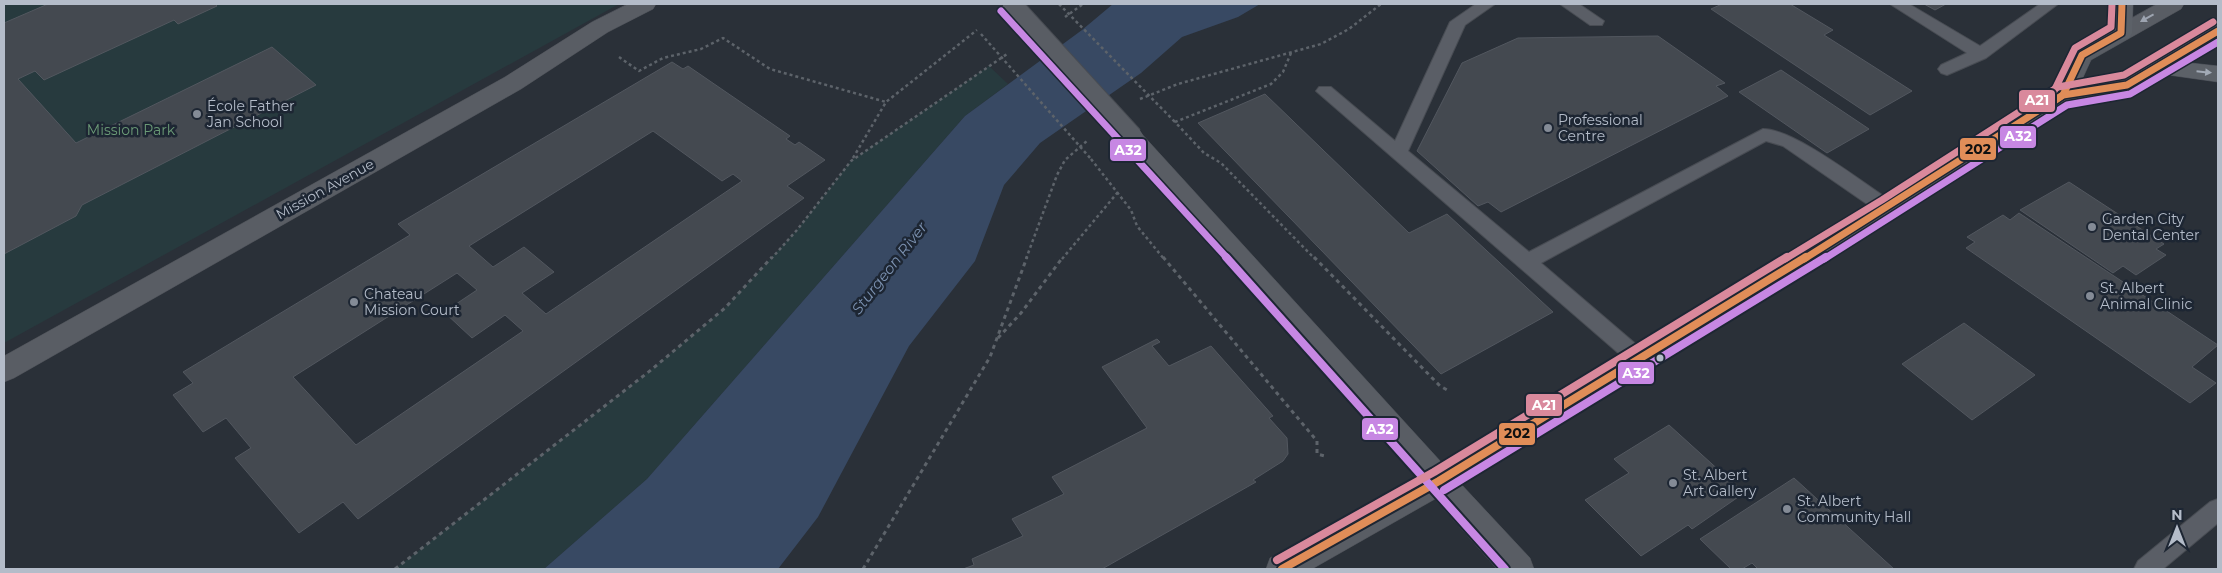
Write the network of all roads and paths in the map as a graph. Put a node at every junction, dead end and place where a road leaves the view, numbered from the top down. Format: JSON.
{"nodes":[{"id":1,"x":645,"y":4,"type":"edge"},
{"id":2,"x":1059,"y":4,"type":"edge"},
{"id":3,"x":1083,"y":4,"type":"edge"},
{"id":4,"x":1381,"y":4,"type":"edge"},
{"id":5,"x":1487,"y":4,"type":"edge"},
{"id":6,"x":1568,"y":4,"type":"edge"},
{"id":7,"x":1898,"y":4,"type":"edge"},
{"id":8,"x":2050,"y":4,"type":"edge"},
{"id":9,"x":2122,"y":4,"type":"edge"},
{"id":10,"x":2173,"y":4,"type":"edge"},
{"id":11,"x":1011,"y":7,"type":"edge"},
{"id":12,"x":1059,"y":20,"type":"dead end"},
{"id":13,"x":1596,"y":21,"type":"dead end"},
{"id":14,"x":977,"y":30,"type":"dead end"},
{"id":15,"x":2218,"y":31,"type":"edge"},
{"id":16,"x":2121,"y":33,"type":"junction"},
{"id":17,"x":981,"y":34,"type":"dead end"},
{"id":18,"x":1012,"y":51,"type":"dead end"},
{"id":19,"x":1291,"y":53,"type":"junction"},
{"id":20,"x":1980,"y":54,"type":"junction"},
{"id":21,"x":619,"y":57,"type":"dead end"},
{"id":22,"x":2155,"y":67,"type":"junction"},
{"id":23,"x":1947,"y":69,"type":"dead end"},
{"id":24,"x":2218,"y":74,"type":"edge"},
{"id":25,"x":1325,"y":91,"type":"dead end"},
{"id":26,"x":2063,"y":95,"type":"junction"},
{"id":27,"x":886,"y":102,"type":"junction"},
{"id":28,"x":1136,"y":103,"type":"dead end"},
{"id":29,"x":1175,"y":122,"type":"junction"},
{"id":30,"x":1091,"y":138,"type":"dead end"},
{"id":31,"x":1398,"y":154,"type":"junction"},
{"id":32,"x":851,"y":161,"type":"junction"},
{"id":33,"x":1118,"y":192,"type":"junction"},
{"id":34,"x":1887,"y":208,"type":"junction"},
{"id":35,"x":1527,"y":262,"type":"junction"},
{"id":36,"x":996,"y":340,"type":"junction"},
{"id":37,"x":1638,"y":358,"type":"junction"},
{"id":38,"x":4,"y":370,"type":"edge"},
{"id":39,"x":1449,"y":390,"type":"dead end"},
{"id":40,"x":1325,"y":456,"type":"dead end"},
{"id":41,"x":1439,"y":481,"type":"junction"},
{"id":42,"x":2218,"y":509,"type":"edge"},
{"id":43,"x":395,"y":569,"type":"edge"},
{"id":44,"x":863,"y":569,"type":"edge"},
{"id":45,"x":1282,"y":569,"type":"edge"},
{"id":46,"x":1518,"y":569,"type":"edge"},
{"id":47,"x":2146,"y":569,"type":"edge"}],
"edges":[{"from":1,"to":38,"type":"street","name":"Mission Avenue"},
{"from":2,"to":29,"type":"path","bridge":true},
{"from":3,"to":12,"type":"path"},
{"from":4,"to":19,"type":"path"},
{"from":5,"to":31,"type":"lane"},
{"from":6,"to":13,"type":"lane"},
{"from":7,"to":20,"type":"lane"},
{"from":8,"to":20,"type":"lane"},
{"from":9,"to":16,"type":"main road"},
{"from":10,"to":16,"type":"street","one_way":true},
{"from":11,"to":41,"type":"street","bridge":true},
{"from":14,"to":27,"type":"path"},
{"from":15,"to":22,"type":"street"},
{"from":16,"to":26,"type":"street"},
{"from":17,"to":33,"type":"path","bridge":true},
{"from":18,"to":32,"type":"path"},
{"from":19,"to":28,"type":"path"},
{"from":19,"to":29,"type":"path"},
{"from":20,"to":23,"type":"lane"},
{"from":21,"to":27,"type":"path"},
{"from":22,"to":24,"type":"main road","one_way":true},
{"from":22,"to":26,"type":"street"},
{"from":25,"to":31,"type":"lane"},
{"from":26,"to":34,"type":"street"},
{"from":27,"to":32,"type":"path"},
{"from":29,"to":39,"type":"path"},
{"from":30,"to":36,"type":"path"},
{"from":31,"to":35,"type":"lane"},
{"from":32,"to":43,"type":"path"},
{"from":33,"to":36,"type":"path"},
{"from":33,"to":40,"type":"path"},
{"from":34,"to":35,"type":"lane"},
{"from":34,"to":37,"type":"street"},
{"from":35,"to":37,"type":"lane"},
{"from":36,"to":44,"type":"path"},
{"from":37,"to":41,"type":"street"},
{"from":41,"to":45,"type":"street"},
{"from":41,"to":46,"type":"street"},
{"from":42,"to":47,"type":"lane"}]}
